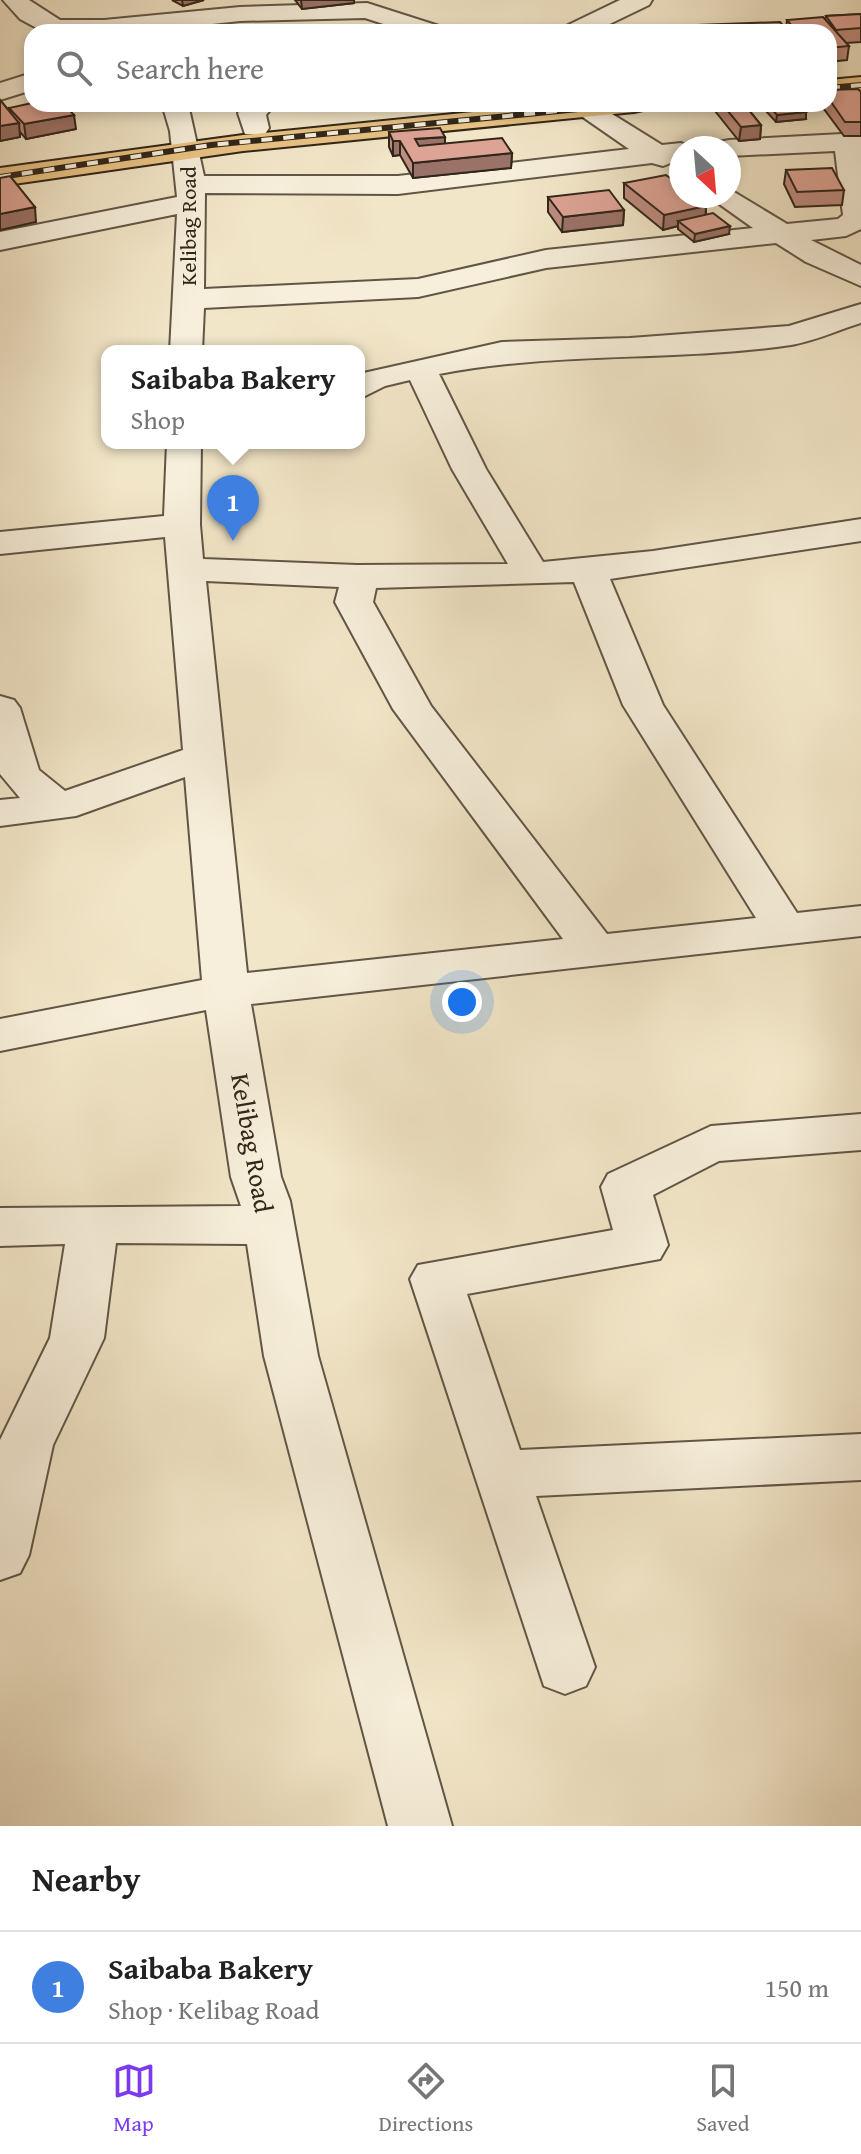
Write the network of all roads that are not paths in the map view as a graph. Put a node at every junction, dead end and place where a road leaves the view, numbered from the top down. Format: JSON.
{"nodes":[{"id":1,"x":8,"y":0,"type":"edge"},
{"id":2,"x":15,"y":0,"type":"edge"},
{"id":3,"x":405,"y":0,"type":"edge"},
{"id":4,"x":640,"y":0,"type":"edge"},
{"id":5,"x":0,"y":1,"type":"edge"},
{"id":6,"x":362,"y":5,"type":"edge"},
{"id":7,"x":141,"y":18,"type":"edge"},
{"id":8,"x":48,"y":24,"type":"edge"},
{"id":9,"x":119,"y":24,"type":"edge"},
{"id":10,"x":347,"y":24,"type":"edge"},
{"id":11,"x":412,"y":24,"type":"edge"},
{"id":12,"x":590,"y":24,"type":"edge"},
{"id":13,"x":861,"y":71,"type":"edge"},
{"id":14,"x":837,"y":73,"type":"edge"},
{"id":15,"x":24,"y":84,"type":"edge"},
{"id":16,"x":861,"y":85,"type":"edge"},
{"id":17,"x":837,"y":87,"type":"edge"},
{"id":18,"x":0,"y":92,"type":"edge"},
{"id":19,"x":178,"y":112,"type":"edge"},
{"id":20,"x":336,"y":112,"type":"edge"},
{"id":21,"x":513,"y":112,"type":"edge"},
{"id":22,"x":591,"y":112,"type":"edge"},
{"id":23,"x":258,"y":116,"type":"edge"},
{"id":24,"x":187,"y":141,"type":"junction"},
{"id":25,"x":741,"y":149,"type":"edge"},
{"id":26,"x":667,"y":152,"type":"edge"},
{"id":27,"x":855,"y":154,"type":"edge"},
{"id":28,"x":0,"y":162,"type":"edge"},
{"id":29,"x":0,"y":177,"type":"edge"},
{"id":30,"x":190,"y":193,"type":"junction"},
{"id":31,"x":741,"y":208,"type":"edge"},
{"id":32,"x":783,"y":234,"type":"junction"},
{"id":33,"x":0,"y":241,"type":"edge"},
{"id":34,"x":861,"y":277,"type":"edge"},
{"id":35,"x":187,"y":299,"type":"junction"},
{"id":36,"x":861,"y":313,"type":"edge"},
{"id":37,"x":186,"y":345,"type":"edge"},
{"id":38,"x":420,"y":368,"type":"junction"},
{"id":39,"x":365,"y":385,"type":"edge"},
{"id":40,"x":184,"y":449,"type":"edge"},
{"id":41,"x":861,"y":530,"type":"edge"},
{"id":42,"x":0,"y":543,"type":"edge"},
{"id":43,"x":184,"y":547,"type":"junction"},
{"id":44,"x":587,"y":568,"type":"junction"},
{"id":45,"x":532,"y":574,"type":"junction"},
{"id":46,"x":359,"y":579,"type":"junction"},
{"id":47,"x":0,"y":708,"type":"edge"},
{"id":48,"x":204,"y":756,"type":"junction"},
{"id":49,"x":61,"y":807,"type":"junction"},
{"id":50,"x":0,"y":813,"type":"edge"},
{"id":51,"x":861,"y":921,"type":"edge"},
{"id":52,"x":785,"y":929,"type":"junction"},
{"id":53,"x":595,"y":950,"type":"junction"},
{"id":54,"x":226,"y":991,"type":"junction"},
{"id":55,"x":0,"y":1035,"type":"edge"},
{"id":56,"x":861,"y":1132,"type":"edge"},
{"id":57,"x":93,"y":1224,"type":"junction"},
{"id":58,"x":0,"y":1227,"type":"edge"},
{"id":59,"x":268,"y":1232,"type":"junction"},
{"id":60,"x":861,"y":1457,"type":"edge"},
{"id":61,"x":501,"y":1474,"type":"junction"},
{"id":62,"x":0,"y":1555,"type":"edge"},
{"id":63,"x":565,"y":1667,"type":"dead end"},
{"id":64,"x":420,"y":1826,"type":"edge"}],
"edges":[{"from":1,"to":5,"type":"street"},
{"from":2,"to":8,"type":"street"},
{"from":3,"to":6,"type":"street"},
{"from":4,"to":12,"type":"street"},
{"from":6,"to":7,"type":"street"},
{"from":6,"to":10,"type":"street"},
{"from":6,"to":11,"type":"street"},
{"from":7,"to":9,"type":"street"},
{"from":13,"to":14,"type":"main road"},
{"from":15,"to":18,"type":"street"},
{"from":16,"to":17,"type":"main road"},
{"from":19,"to":24,"type":"street","name":"Kelibag Road"},
{"from":20,"to":23,"type":"main road"},
{"from":21,"to":24,"type":"main road"},
{"from":22,"to":26,"type":"street"},
{"from":23,"to":24,"type":"main road"},
{"from":24,"to":28,"type":"main road"},
{"from":24,"to":29,"type":"main road"},
{"from":24,"to":30,"type":"street","name":"Kelibag Road"},
{"from":25,"to":27,"type":"street"},
{"from":26,"to":30,"type":"street"},
{"from":27,"to":32,"type":"street"},
{"from":30,"to":33,"type":"street"},
{"from":30,"to":35,"type":"street","name":"Kelibag Road"},
{"from":31,"to":32,"type":"street"},
{"from":32,"to":34,"type":"street"},
{"from":32,"to":35,"type":"street"},
{"from":35,"to":37,"type":"street","name":"Kelibag Road"},
{"from":36,"to":38,"type":"street"},
{"from":38,"to":39,"type":"street"},
{"from":38,"to":45,"type":"street"},
{"from":40,"to":43,"type":"street","name":"Kelibag Road"},
{"from":41,"to":44,"type":"street"},
{"from":42,"to":43,"type":"street"},
{"from":43,"to":46,"type":"street"},
{"from":43,"to":48,"type":"street","name":"Kelibag Road"},
{"from":44,"to":45,"type":"street"},
{"from":44,"to":52,"type":"street"},
{"from":45,"to":46,"type":"street"},
{"from":46,"to":53,"type":"street"},
{"from":47,"to":49,"type":"street"},
{"from":48,"to":49,"type":"street"},
{"from":48,"to":54,"type":"street","name":"Kelibag Road"},
{"from":49,"to":50,"type":"street"},
{"from":51,"to":52,"type":"street"},
{"from":52,"to":53,"type":"street"},
{"from":53,"to":54,"type":"street"},
{"from":54,"to":55,"type":"street"},
{"from":54,"to":59,"type":"street","name":"Kelibag Road"},
{"from":56,"to":61,"type":"street"},
{"from":57,"to":58,"type":"street"},
{"from":57,"to":59,"type":"street"},
{"from":57,"to":62,"type":"street"},
{"from":59,"to":64,"type":"street","name":"Kelibag Road"},
{"from":60,"to":61,"type":"street"},
{"from":61,"to":63,"type":"street"}]}
